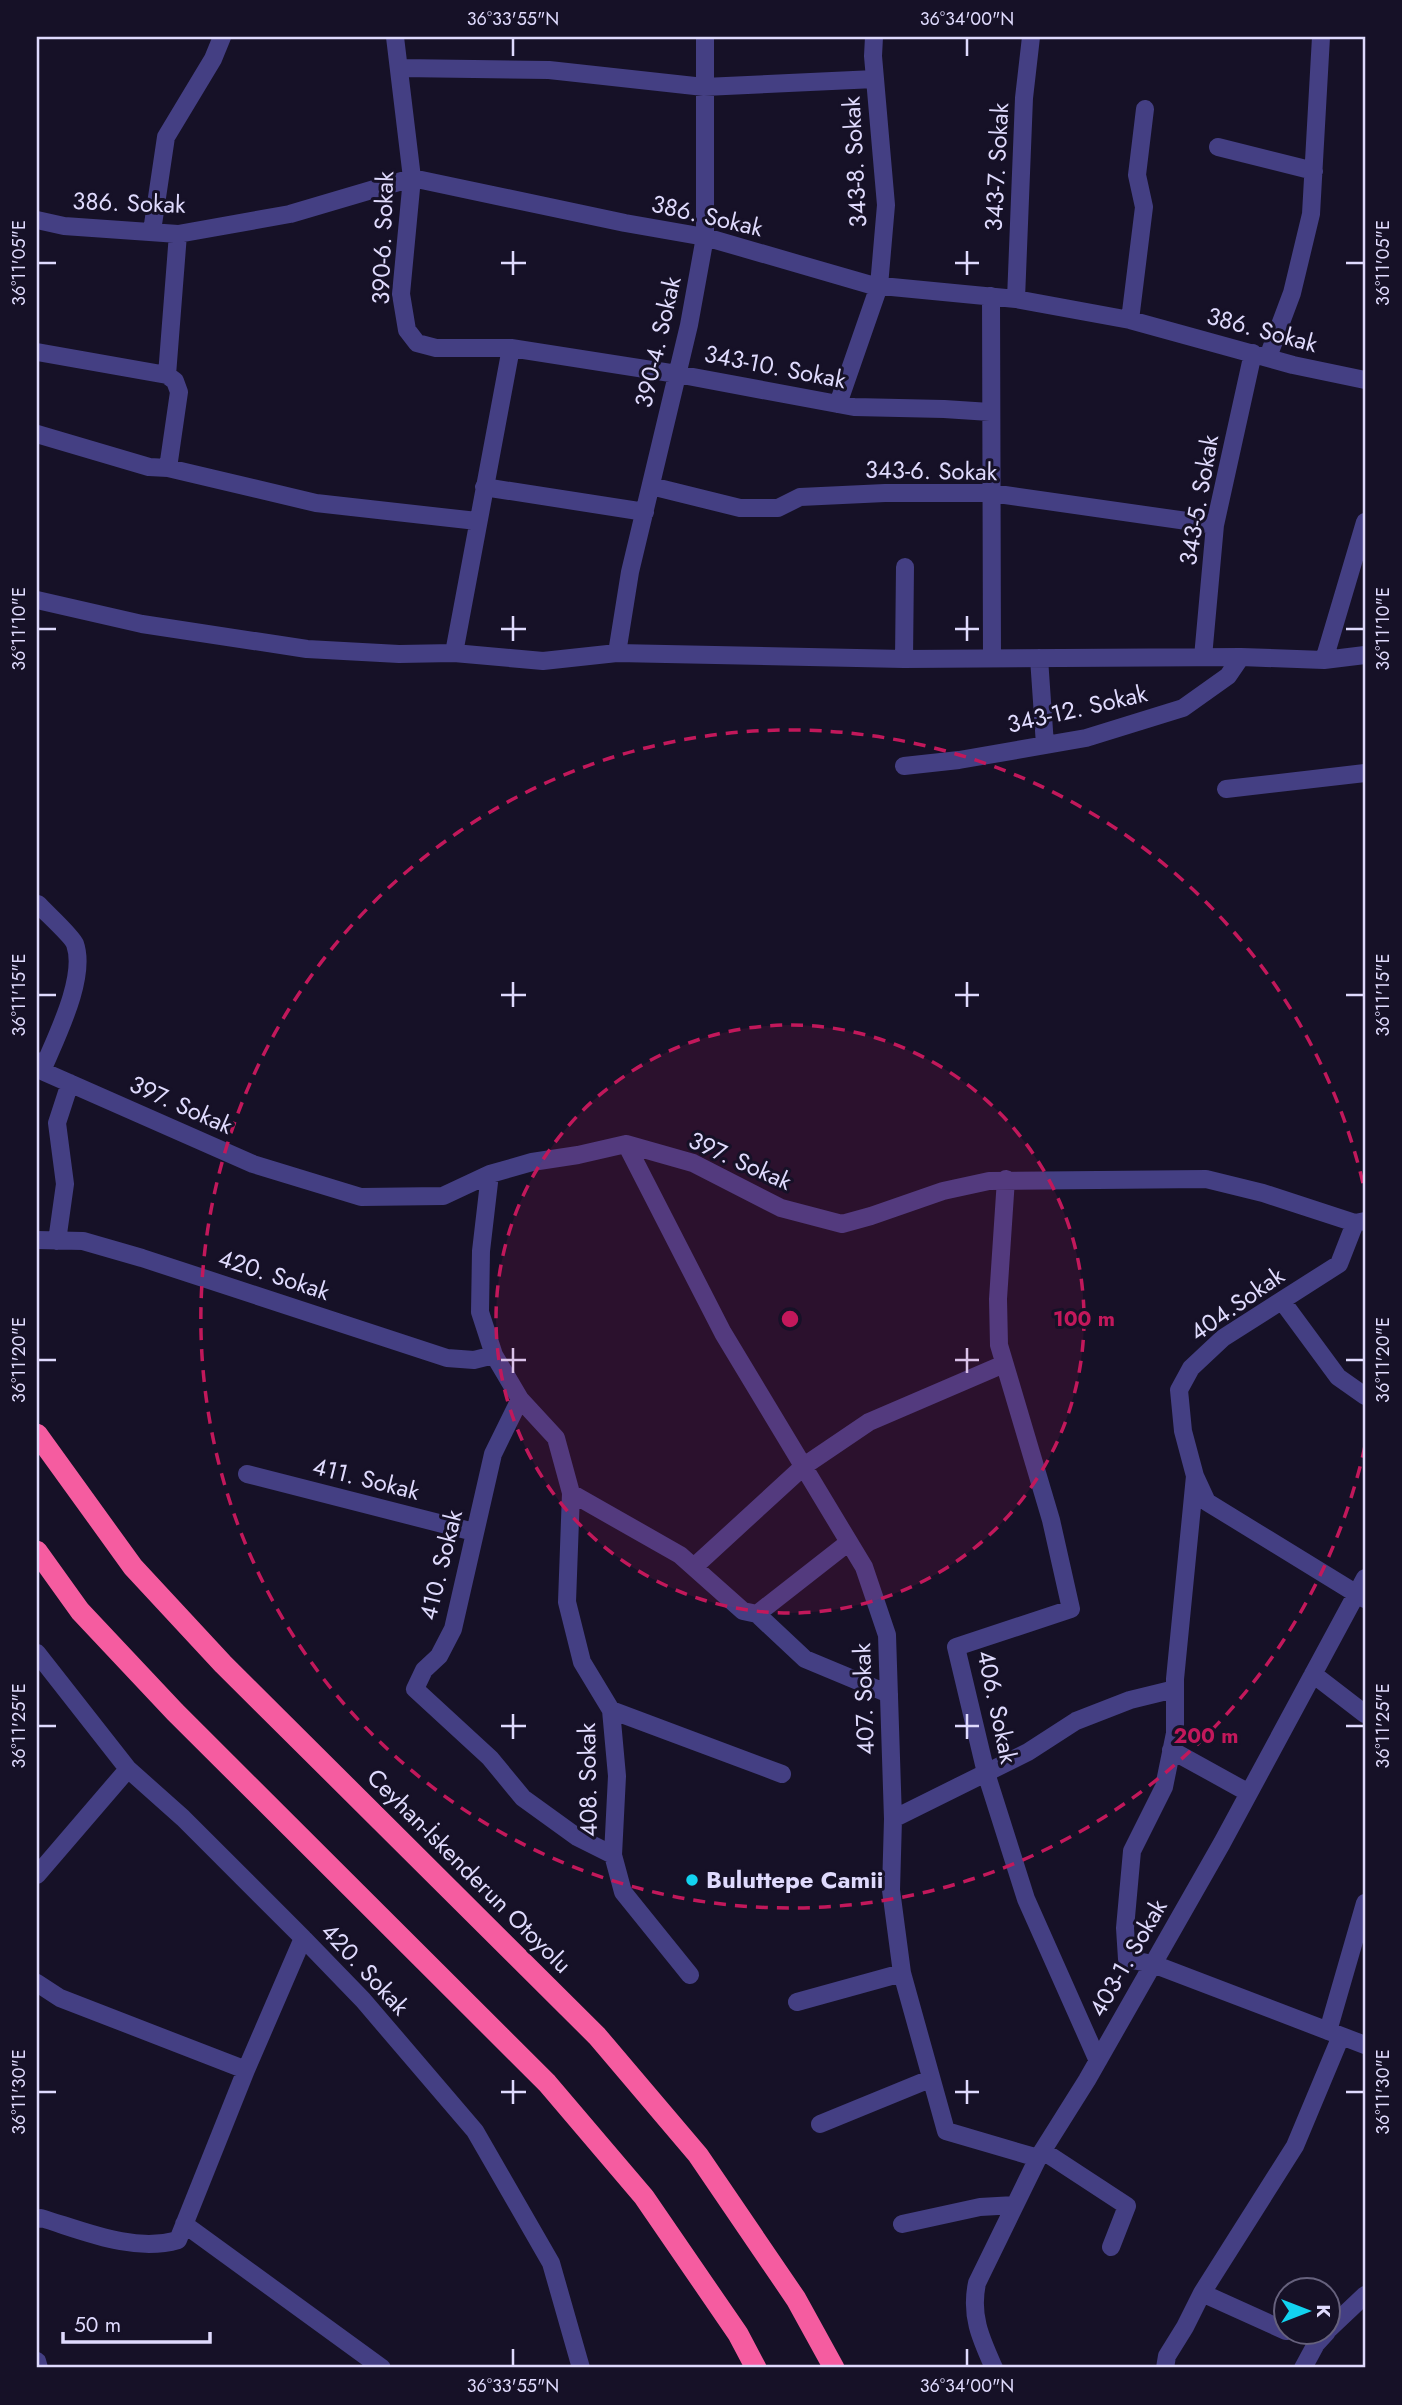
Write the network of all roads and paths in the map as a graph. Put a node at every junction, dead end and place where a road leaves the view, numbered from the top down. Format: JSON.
{"nodes":[{"id":1,"x":222,"y":37,"type":"edge"},
{"id":2,"x":396,"y":37,"type":"edge"},
{"id":3,"x":705,"y":37,"type":"edge"},
{"id":4,"x":874,"y":37,"type":"edge"},
{"id":5,"x":1031,"y":37,"type":"edge"},
{"id":6,"x":1321,"y":37,"type":"edge"},
{"id":7,"x":401,"y":68,"type":"junction"},
{"id":8,"x":875,"y":79,"type":"junction"},
{"id":9,"x":704,"y":87,"type":"junction"},
{"id":10,"x":1145,"y":109,"type":"dead end"},
{"id":11,"x":1218,"y":147,"type":"dead end"},
{"id":12,"x":1314,"y":171,"type":"junction"},
{"id":13,"x":412,"y":178,"type":"junction"},
{"id":14,"x":37,"y":220,"type":"edge"},
{"id":15,"x":152,"y":231,"type":"junction"},
{"id":16,"x":178,"y":234,"type":"junction"},
{"id":17,"x":705,"y":237,"type":"junction"},
{"id":18,"x":878,"y":286,"type":"junction"},
{"id":19,"x":991,"y":296,"type":"junction"},
{"id":20,"x":1016,"y":299,"type":"junction"},
{"id":21,"x":1130,"y":320,"type":"junction"},
{"id":22,"x":511,"y":348,"type":"junction"},
{"id":23,"x":37,"y":352,"type":"edge"},
{"id":24,"x":1260,"y":355,"type":"junction"},
{"id":25,"x":677,"y":374,"type":"junction"},
{"id":26,"x":167,"y":375,"type":"junction"},
{"id":27,"x":1365,"y":380,"type":"edge"},
{"id":28,"x":838,"y":404,"type":"junction"},
{"id":29,"x":990,"y":412,"type":"junction"},
{"id":30,"x":37,"y":434,"type":"edge"},
{"id":31,"x":168,"y":468,"type":"junction"},
{"id":32,"x":651,"y":486,"type":"junction"},
{"id":33,"x":484,"y":487,"type":"junction"},
{"id":34,"x":990,"y":493,"type":"junction"},
{"id":35,"x":645,"y":512,"type":"junction"},
{"id":36,"x":477,"y":521,"type":"junction"},
{"id":37,"x":1365,"y":522,"type":"edge"},
{"id":38,"x":1214,"y":525,"type":"junction"},
{"id":39,"x":1361,"y":548,"type":"edge"},
{"id":40,"x":905,"y":567,"type":"dead end"},
{"id":41,"x":37,"y":600,"type":"edge"},
{"id":42,"x":454,"y":653,"type":"junction"},
{"id":43,"x":617,"y":653,"type":"junction"},
{"id":44,"x":1365,"y":655,"type":"edge"},
{"id":45,"x":1203,"y":657,"type":"junction"},
{"id":46,"x":1241,"y":657,"type":"junction"},
{"id":47,"x":992,"y":658,"type":"junction"},
{"id":48,"x":1039,"y":658,"type":"junction"},
{"id":49,"x":904,"y":659,"type":"junction"},
{"id":50,"x":1324,"y":660,"type":"junction"},
{"id":51,"x":1045,"y":745,"type":"junction"},
{"id":52,"x":904,"y":766,"type":"dead end"},
{"id":53,"x":1365,"y":773,"type":"edge"},
{"id":54,"x":1226,"y":789,"type":"dead end"},
{"id":55,"x":38,"y":904,"type":"edge"},
{"id":56,"x":39,"y":1066,"type":"edge"},
{"id":57,"x":70,"y":1083,"type":"junction"},
{"id":58,"x":626,"y":1144,"type":"junction"},
{"id":59,"x":490,"y":1174,"type":"junction"},
{"id":60,"x":1006,"y":1179,"type":"junction"},
{"id":61,"x":1360,"y":1222,"type":"edge"},
{"id":62,"x":37,"y":1240,"type":"edge"},
{"id":63,"x":57,"y":1241,"type":"junction"},
{"id":64,"x":1283,"y":1301,"type":"junction"},
{"id":65,"x":494,"y":1355,"type":"junction"},
{"id":66,"x":1004,"y":1364,"type":"junction"},
{"id":67,"x":1365,"y":1396,"type":"edge"},
{"id":68,"x":520,"y":1399,"type":"junction"},
{"id":69,"x":37,"y":1434,"type":"edge"},
{"id":70,"x":804,"y":1466,"type":"junction"},
{"id":71,"x":247,"y":1474,"type":"dead end"},
{"id":72,"x":1195,"y":1476,"type":"junction"},
{"id":73,"x":570,"y":1493,"type":"junction"},
{"id":74,"x":474,"y":1532,"type":"junction"},
{"id":75,"x":849,"y":1542,"type":"junction"},
{"id":76,"x":37,"y":1551,"type":"edge"},
{"id":77,"x":695,"y":1566,"type":"junction"},
{"id":78,"x":1362,"y":1591,"type":"edge"},
{"id":79,"x":757,"y":1614,"type":"junction"},
{"id":80,"x":40,"y":1665,"type":"edge"},
{"id":81,"x":1313,"y":1674,"type":"junction"},
{"id":82,"x":1175,"y":1689,"type":"junction"},
{"id":83,"x":889,"y":1694,"type":"junction"},
{"id":84,"x":611,"y":1710,"type":"junction"},
{"id":85,"x":1365,"y":1714,"type":"edge"},
{"id":86,"x":1171,"y":1750,"type":"junction"},
{"id":87,"x":128,"y":1769,"type":"junction"},
{"id":88,"x":986,"y":1773,"type":"junction"},
{"id":89,"x":782,"y":1774,"type":"dead end"},
{"id":90,"x":1249,"y":1793,"type":"junction"},
{"id":91,"x":893,"y":1819,"type":"junction"},
{"id":92,"x":613,"y":1855,"type":"junction"},
{"id":93,"x":37,"y":1875,"type":"edge"},
{"id":94,"x":1365,"y":1903,"type":"edge"},
{"id":95,"x":303,"y":1938,"type":"junction"},
{"id":96,"x":1153,"y":1964,"type":"junction"},
{"id":97,"x":902,"y":1973,"type":"junction"},
{"id":98,"x":690,"y":1975,"type":"dead end"},
{"id":99,"x":37,"y":1983,"type":"edge"},
{"id":100,"x":797,"y":2003,"type":"dead end"},
{"id":101,"x":1334,"y":2033,"type":"junction"},
{"id":102,"x":1365,"y":2045,"type":"edge"},
{"id":103,"x":1098,"y":2061,"type":"junction"},
{"id":104,"x":246,"y":2070,"type":"junction"},
{"id":105,"x":930,"y":2079,"type":"junction"},
{"id":106,"x":820,"y":2124,"type":"dead end"},
{"id":107,"x":1041,"y":2155,"type":"junction"},
{"id":108,"x":1015,"y":2205,"type":"junction"},
{"id":109,"x":37,"y":2219,"type":"edge"},
{"id":110,"x":184,"y":2224,"type":"junction"},
{"id":111,"x":902,"y":2224,"type":"dead end"},
{"id":112,"x":1111,"y":2248,"type":"dead end"},
{"id":113,"x":1202,"y":2293,"type":"junction"},
{"id":114,"x":1365,"y":2295,"type":"edge"},
{"id":115,"x":1342,"y":2317,"type":"edge"},
{"id":116,"x":1272,"y":2324,"type":"edge"},
{"id":117,"x":1317,"y":2346,"type":"edge"},
{"id":118,"x":37,"y":2361,"type":"edge"},
{"id":119,"x":39,"y":2368,"type":"edge"},
{"id":120,"x":382,"y":2368,"type":"edge"},
{"id":121,"x":581,"y":2368,"type":"edge"},
{"id":122,"x":756,"y":2368,"type":"edge"},
{"id":123,"x":834,"y":2368,"type":"edge"},
{"id":124,"x":994,"y":2368,"type":"edge"},
{"id":125,"x":1166,"y":2368,"type":"edge"},
{"id":126,"x":1303,"y":2368,"type":"edge"}],
"edges":[{"from":1,"to":15,"type":"street"},
{"from":2,"to":7,"type":"street","name":"390-6. Sokak"},
{"from":3,"to":9,"type":"street","name":"390-4. Sokak"},
{"from":4,"to":8,"type":"street","name":"343-8. Sokak"},
{"from":5,"to":20,"type":"street","name":"343-7. Sokak"},
{"from":6,"to":12,"type":"street","name":"343-5. Sokak"},
{"from":7,"to":9,"type":"street"},
{"from":7,"to":13,"type":"street","name":"390-6. Sokak"},
{"from":8,"to":9,"type":"street"},
{"from":8,"to":18,"type":"street","name":"343-8. Sokak"},
{"from":9,"to":17,"type":"street","name":"390-4. Sokak"},
{"from":10,"to":21,"type":"street"},
{"from":11,"to":12,"type":"street"},
{"from":12,"to":24,"type":"street","name":"343-5. Sokak"},
{"from":13,"to":16,"type":"street","name":"386. Sokak"},
{"from":13,"to":17,"type":"street","name":"386. Sokak"},
{"from":13,"to":22,"type":"street","name":"390-6. Sokak"},
{"from":14,"to":15,"type":"street","name":"386. Sokak"},
{"from":15,"to":16,"type":"street","name":"386. Sokak"},
{"from":16,"to":26,"type":"street"},
{"from":17,"to":18,"type":"street","name":"386. Sokak"},
{"from":17,"to":25,"type":"street","name":"390-4. Sokak"},
{"from":18,"to":19,"type":"street","name":"386. Sokak"},
{"from":18,"to":28,"type":"street","name":"343-8. Sokak"},
{"from":19,"to":20,"type":"street","name":"386. Sokak"},
{"from":19,"to":29,"type":"street"},
{"from":20,"to":21,"type":"street","name":"386. Sokak"},
{"from":21,"to":24,"type":"street","name":"386. Sokak"},
{"from":22,"to":25,"type":"street","name":"343-10. Sokak"},
{"from":22,"to":33,"type":"street"},
{"from":23,"to":26,"type":"street"},
{"from":24,"to":27,"type":"street","name":"386. Sokak"},
{"from":24,"to":38,"type":"street","name":"343-5. Sokak"},
{"from":25,"to":28,"type":"street","name":"343-10. Sokak"},
{"from":25,"to":32,"type":"street","name":"390-4. Sokak"},
{"from":26,"to":31,"type":"street"},
{"from":28,"to":29,"type":"street","name":"343-10. Sokak"},
{"from":29,"to":34,"type":"street"},
{"from":30,"to":31,"type":"street"},
{"from":31,"to":36,"type":"street"},
{"from":32,"to":34,"type":"street","name":"343-6. Sokak"},
{"from":32,"to":35,"type":"street","name":"390-4. Sokak"},
{"from":33,"to":35,"type":"street"},
{"from":33,"to":36,"type":"street"},
{"from":34,"to":38,"type":"street","name":"343-6. Sokak"},
{"from":34,"to":47,"type":"street"},
{"from":35,"to":43,"type":"street","name":"390-4. Sokak"},
{"from":36,"to":42,"type":"street"},
{"from":37,"to":39,"type":"street"},
{"from":38,"to":45,"type":"street","name":"343-5. Sokak"},
{"from":39,"to":50,"type":"street"},
{"from":40,"to":49,"type":"street"},
{"from":41,"to":42,"type":"street"},
{"from":42,"to":43,"type":"street"},
{"from":43,"to":49,"type":"street"},
{"from":44,"to":50,"type":"street"},
{"from":45,"to":46,"type":"street"},
{"from":45,"to":48,"type":"street"},
{"from":46,"to":50,"type":"street"},
{"from":46,"to":51,"type":"street","name":"343-12. Sokak"},
{"from":47,"to":48,"type":"street"},
{"from":47,"to":49,"type":"street"},
{"from":48,"to":51,"type":"street"},
{"from":51,"to":52,"type":"street","name":"343-12. Sokak"},
{"from":53,"to":54,"type":"street"},
{"from":55,"to":56,"type":"street"},
{"from":56,"to":57,"type":"street","name":"397. Sokak"},
{"from":57,"to":59,"type":"street","name":"397. Sokak"},
{"from":57,"to":63,"type":"street"},
{"from":58,"to":59,"type":"street","name":"397. Sokak"},
{"from":58,"to":60,"type":"street","name":"397. Sokak"},
{"from":58,"to":70,"type":"street","name":"407. Sokak"},
{"from":59,"to":65,"type":"street","name":"408. Sokak"},
{"from":60,"to":61,"type":"street","name":"397. Sokak"},
{"from":60,"to":66,"type":"street","name":"406. Sokak"},
{"from":61,"to":64,"type":"street","name":"404.Sokak"},
{"from":62,"to":63,"type":"street","name":"420. Sokak"},
{"from":63,"to":65,"type":"street","name":"420. Sokak"},
{"from":64,"to":67,"type":"street"},
{"from":64,"to":72,"type":"street","name":"404.Sokak"},
{"from":65,"to":68,"type":"street","name":"408. Sokak"},
{"from":66,"to":70,"type":"street"},
{"from":66,"to":88,"type":"street","name":"406. Sokak"},
{"from":68,"to":73,"type":"street","name":"408. Sokak"},
{"from":68,"to":74,"type":"street","name":"410. Sokak"},
{"from":69,"to":123,"type":"highway","name":"Ceyhan-İskenderun Otoyolu"},
{"from":70,"to":75,"type":"street","name":"407. Sokak"},
{"from":70,"to":77,"type":"street"},
{"from":71,"to":74,"type":"street","name":"411. Sokak"},
{"from":72,"to":78,"type":"street","name":"404.Sokak"},
{"from":72,"to":82,"type":"street"},
{"from":73,"to":77,"type":"street"},
{"from":73,"to":84,"type":"street","name":"408. Sokak"},
{"from":74,"to":92,"type":"street","name":"410. Sokak"},
{"from":75,"to":79,"type":"street"},
{"from":75,"to":83,"type":"street","name":"407. Sokak"},
{"from":76,"to":122,"type":"highway"},
{"from":77,"to":79,"type":"street"},
{"from":78,"to":81,"type":"street","name":"403-1. Sokak"},
{"from":79,"to":83,"type":"street"},
{"from":80,"to":87,"type":"street","name":"420. Sokak"},
{"from":81,"to":85,"type":"street"},
{"from":81,"to":90,"type":"street","name":"403-1. Sokak"},
{"from":82,"to":86,"type":"street"},
{"from":82,"to":88,"type":"street"},
{"from":83,"to":91,"type":"street","name":"407. Sokak"},
{"from":84,"to":89,"type":"street"},
{"from":84,"to":92,"type":"street","name":"408. Sokak"},
{"from":86,"to":90,"type":"street"},
{"from":86,"to":96,"type":"street"},
{"from":87,"to":93,"type":"street"},
{"from":87,"to":95,"type":"street","name":"420. Sokak"},
{"from":88,"to":91,"type":"street"},
{"from":88,"to":103,"type":"street","name":"406. Sokak"},
{"from":90,"to":96,"type":"street","name":"403-1. Sokak"},
{"from":91,"to":97,"type":"street","name":"407. Sokak"},
{"from":92,"to":98,"type":"street","name":"408. Sokak"},
{"from":94,"to":101,"type":"street"},
{"from":95,"to":104,"type":"street"},
{"from":95,"to":121,"type":"street","name":"420. Sokak"},
{"from":96,"to":101,"type":"street"},
{"from":96,"to":103,"type":"street","name":"403-1. Sokak"},
{"from":97,"to":100,"type":"street"},
{"from":97,"to":105,"type":"street","name":"407. Sokak"},
{"from":99,"to":104,"type":"street"},
{"from":101,"to":102,"type":"street"},
{"from":101,"to":113,"type":"street"},
{"from":103,"to":107,"type":"street","name":"403-1. Sokak"},
{"from":104,"to":110,"type":"street"},
{"from":105,"to":106,"type":"street"},
{"from":105,"to":107,"type":"street","name":"407. Sokak"},
{"from":107,"to":108,"type":"street","name":"403-1. Sokak"},
{"from":107,"to":112,"type":"street"},
{"from":108,"to":111,"type":"street"},
{"from":108,"to":124,"type":"street","name":"403-1. Sokak"},
{"from":109,"to":110,"type":"street"},
{"from":110,"to":120,"type":"street"},
{"from":113,"to":116,"type":"street"},
{"from":113,"to":125,"type":"street"},
{"from":114,"to":115,"type":"street"},
{"from":117,"to":126,"type":"street"},
{"from":118,"to":119,"type":"street"}]}
